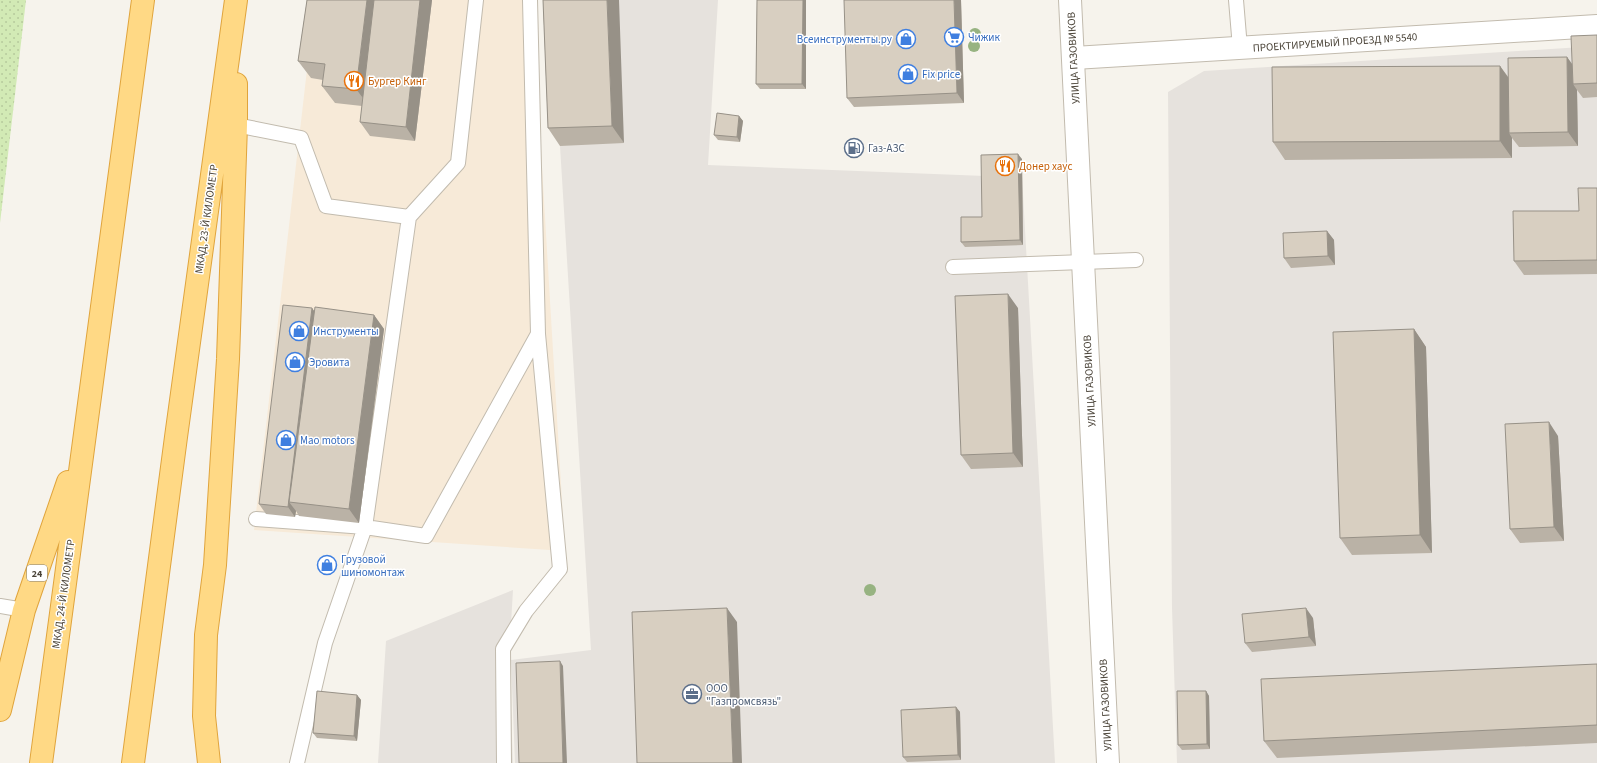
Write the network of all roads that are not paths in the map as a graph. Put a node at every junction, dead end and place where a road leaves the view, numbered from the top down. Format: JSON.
{"nodes":[{"id":1,"x":143,"y":0,"type":"edge"},
{"id":2,"x":476,"y":0,"type":"edge"},
{"id":3,"x":530,"y":0,"type":"edge"},
{"id":4,"x":1070,"y":0,"type":"edge"},
{"id":5,"x":1236,"y":0,"type":"edge"},
{"id":6,"x":236,"y":2,"type":"edge"},
{"id":7,"x":1597,"y":26,"type":"edge"},
{"id":8,"x":1240,"y":48,"type":"junction"},
{"id":9,"x":1074,"y":58,"type":"junction"},
{"id":10,"x":236,"y":125,"type":"junction"},
{"id":11,"x":409,"y":217,"type":"junction"},
{"id":12,"x":1136,"y":260,"type":"dead end"},
{"id":13,"x":1084,"y":262,"type":"junction"},
{"id":14,"x":953,"y":267,"type":"dead end"},
{"id":15,"x":538,"y":334,"type":"junction"},
{"id":16,"x":84,"y":431,"type":"junction"},
{"id":17,"x":256,"y":519,"type":"dead end"},
{"id":18,"x":365,"y":527,"type":"junction"},
{"id":19,"x":0,"y":606,"type":"edge"},
{"id":20,"x":24,"y":610,"type":"junction"},
{"id":21,"x":0,"y":710,"type":"edge"},
{"id":22,"x":41,"y":763,"type":"edge"},
{"id":23,"x":133,"y":763,"type":"edge"},
{"id":24,"x":209,"y":763,"type":"edge"},
{"id":25,"x":297,"y":763,"type":"edge"},
{"id":26,"x":504,"y":763,"type":"edge"},
{"id":27,"x":1108,"y":763,"type":"edge"}],
"edges":[{"from":1,"to":16,"type":"highway"},
{"from":2,"to":11,"type":"lane"},
{"from":3,"to":15,"type":"lane"},
{"from":4,"to":9,"type":"street","name":"УЛИЦА ГАЗОВИКОВ"},
{"from":5,"to":8,"type":"lane"},
{"from":6,"to":10,"type":"highway"},
{"from":6,"to":23,"type":"highway","name":"МКАД, 23-Й КИЛОМЕТР"},
{"from":7,"to":8,"type":"street","name":"ПРОЕКТИРУЕМЫЙ ПРОЕЗД № 5540"},
{"from":8,"to":9,"type":"street","name":"ПРОЕКТИРУЕМЫЙ ПРОЕЗД № 5540"},
{"from":9,"to":13,"type":"street","name":"УЛИЦА ГАЗОВИКОВ"},
{"from":10,"to":11,"type":"lane"},
{"from":10,"to":24,"type":"highway"},
{"from":11,"to":18,"type":"lane"},
{"from":12,"to":13,"type":"lane"},
{"from":13,"to":14,"type":"lane"},
{"from":13,"to":27,"type":"street","name":"УЛИЦА ГАЗОВИКОВ"},
{"from":15,"to":18,"type":"lane"},
{"from":15,"to":26,"type":"lane"},
{"from":16,"to":20,"type":"highway","number":"24"},
{"from":16,"to":22,"type":"highway","name":"МКАД, 24-Й КИЛОМЕТР"},
{"from":17,"to":18,"type":"lane"},
{"from":18,"to":25,"type":"lane"},
{"from":19,"to":20,"type":"lane"},
{"from":20,"to":21,"type":"highway","number":"24"}]}
